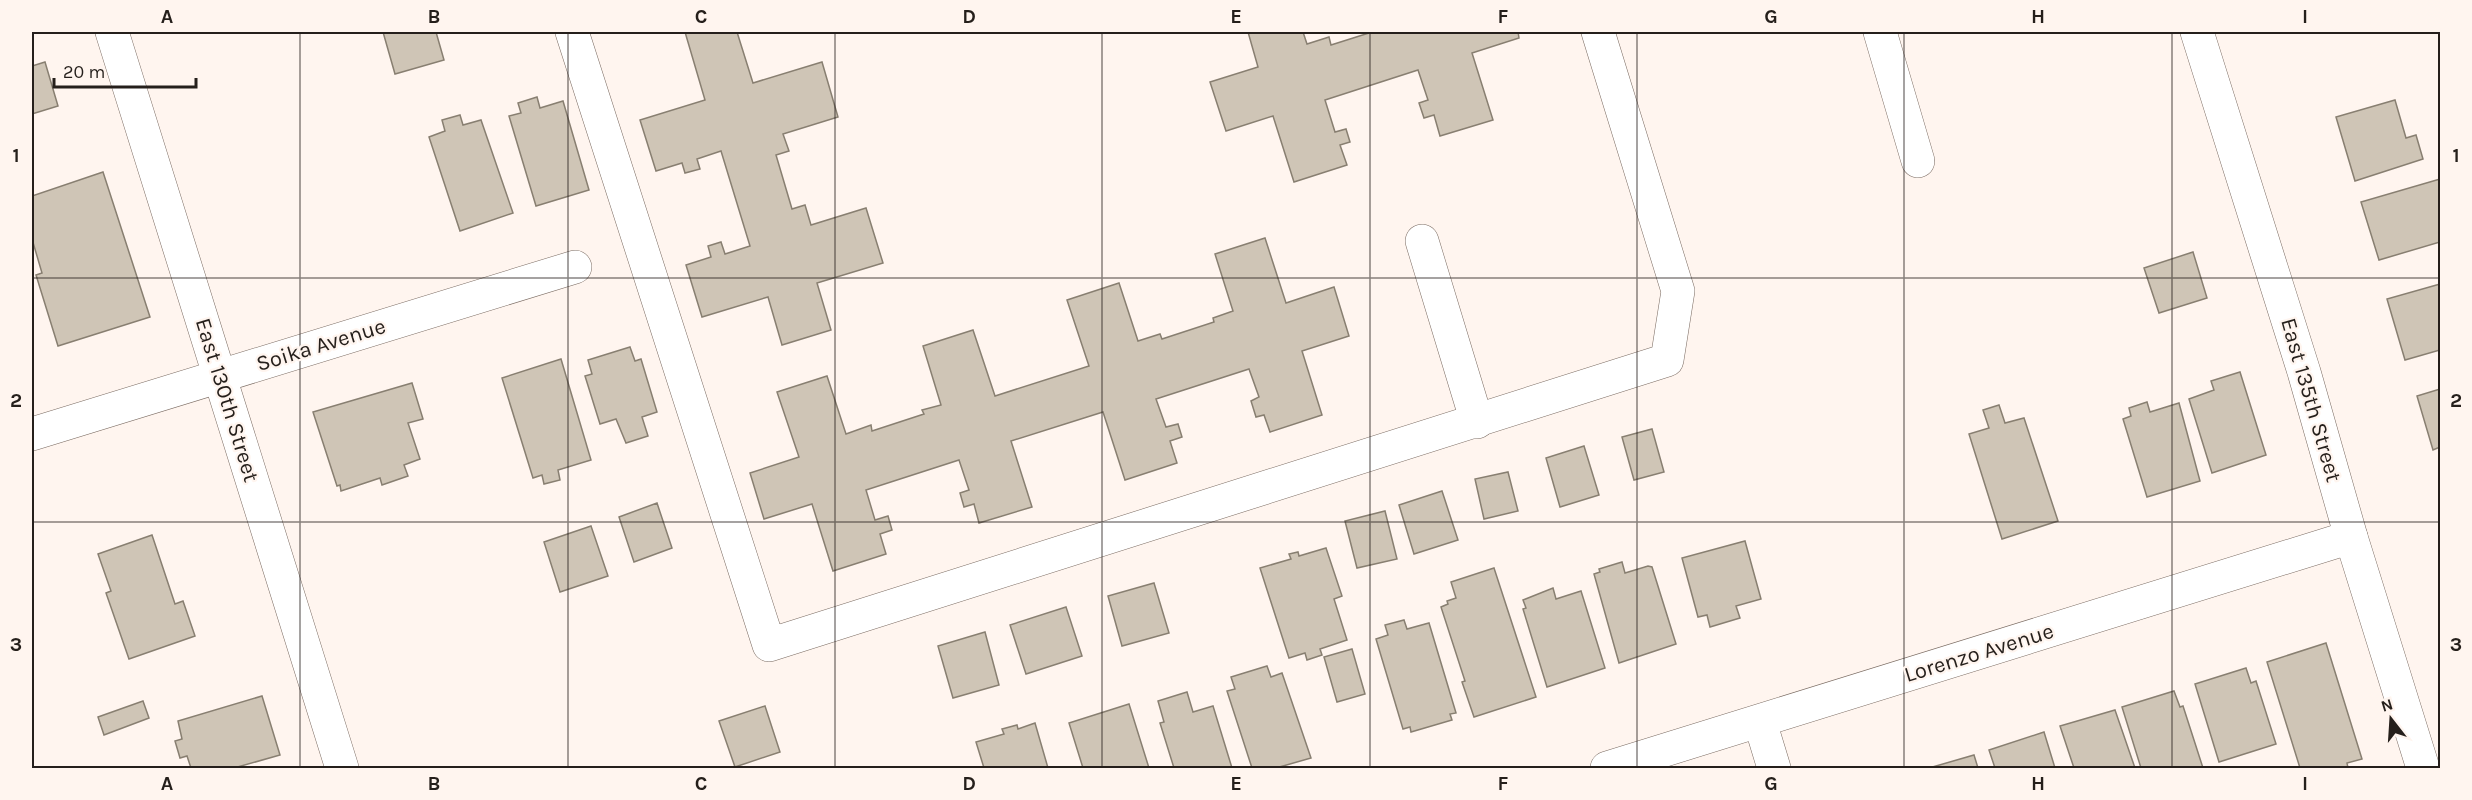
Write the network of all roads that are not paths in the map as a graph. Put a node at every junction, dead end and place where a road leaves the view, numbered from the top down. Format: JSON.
{"nodes":[{"id":1,"x":112,"y":32,"type":"edge"},
{"id":2,"x":572,"y":32,"type":"edge"},
{"id":3,"x":1598,"y":32,"type":"edge"},
{"id":4,"x":1880,"y":32,"type":"edge"},
{"id":5,"x":2197,"y":32,"type":"edge"},
{"id":6,"x":1918,"y":161,"type":"dead end"},
{"id":7,"x":1422,"y":241,"type":"dead end"},
{"id":8,"x":575,"y":267,"type":"dead end"},
{"id":9,"x":219,"y":376,"type":"junction"},
{"id":10,"x":1477,"y":422,"type":"junction"},
{"id":11,"x":32,"y":434,"type":"edge"},
{"id":12,"x":2351,"y":537,"type":"junction"},
{"id":13,"x":1760,"y":722,"type":"junction"},
{"id":14,"x":342,"y":768,"type":"edge"},
{"id":15,"x":1607,"y":768,"type":"edge"},
{"id":16,"x":1774,"y":768,"type":"edge"},
{"id":17,"x":2423,"y":768,"type":"edge"}],
"edges":[{"from":1,"to":9,"type":"street","name":"East 130th Street"},
{"from":2,"to":10,"type":"street"},
{"from":3,"to":10,"type":"street"},
{"from":4,"to":6,"type":"street"},
{"from":5,"to":12,"type":"street","name":"East 135th Street"},
{"from":7,"to":10,"type":"street"},
{"from":8,"to":9,"type":"street","name":"Soika Avenue"},
{"from":9,"to":11,"type":"street","name":"Soika Avenue"},
{"from":9,"to":14,"type":"street","name":"East 130th Street"},
{"from":12,"to":13,"type":"street","name":"Lorenzo Avenue"},
{"from":12,"to":17,"type":"street","name":"East 135th Street"},
{"from":13,"to":15,"type":"street","name":"Lorenzo Avenue"},
{"from":13,"to":16,"type":"street"}]}
